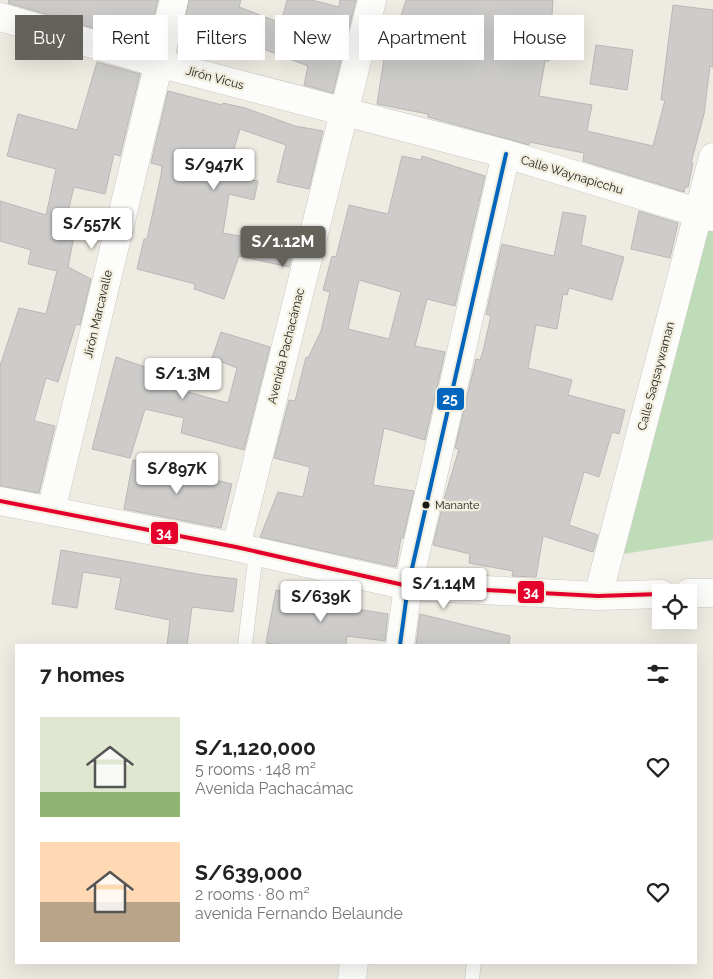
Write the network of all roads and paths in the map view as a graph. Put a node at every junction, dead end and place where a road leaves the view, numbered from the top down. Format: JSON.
{"nodes":[{"id":1,"x":174,"y":0,"type":"edge"},
{"id":2,"x":372,"y":0,"type":"edge"},
{"id":3,"x":0,"y":17,"type":"edge"},
{"id":4,"x":158,"y":63,"type":"junction"},
{"id":5,"x":344,"y":112,"type":"junction"},
{"id":6,"x":506,"y":154,"type":"junction"},
{"id":7,"x":713,"y":156,"type":"edge"},
{"id":8,"x":706,"y":215,"type":"edge"},
{"id":9,"x":0,"y":501,"type":"edge"},
{"id":10,"x":51,"y":511,"type":"junction"},
{"id":11,"x":246,"y":549,"type":"junction"},
{"id":12,"x":408,"y":586,"type":"junction"},
{"id":13,"x":713,"y":593,"type":"edge"},
{"id":14,"x":652,"y":594,"type":"edge"},
{"id":15,"x":697,"y":594,"type":"edge"},
{"id":16,"x":598,"y":596,"type":"junction"},
{"id":17,"x":245,"y":644,"type":"edge"},
{"id":18,"x":400,"y":644,"type":"edge"},
{"id":19,"x":354,"y":964,"type":"edge"},
{"id":20,"x":474,"y":964,"type":"edge"},
{"id":21,"x":352,"y":979,"type":"edge"},
{"id":22,"x":472,"y":979,"type":"edge"}],
"edges":[{"from":1,"to":4,"type":"street","name":"Jirón Marcavalle"},
{"from":2,"to":5,"type":"street","name":"Avenida Pachacámac"},
{"from":3,"to":4,"type":"street","name":"Jirón Vicus"},
{"from":4,"to":5,"type":"street","name":"Jirón Vicus"},
{"from":4,"to":10,"type":"street","name":"Jirón Marcavalle"},
{"from":5,"to":6,"type":"street","name":"Calle Waynapicchu"},
{"from":5,"to":11,"type":"street","name":"Avenida Pachacámac"},
{"from":6,"to":8,"type":"street","name":"Calle Waynapicchu"},
{"from":6,"to":12,"type":"street"},
{"from":7,"to":8,"type":"street","name":"Calle Saqsaywaman"},
{"from":8,"to":16,"type":"street","name":"Calle Saqsaywaman"},
{"from":9,"to":10,"type":"street"},
{"from":10,"to":11,"type":"street"},
{"from":11,"to":12,"type":"street"},
{"from":11,"to":17,"type":"lane"},
{"from":12,"to":16,"type":"street"},
{"from":12,"to":18,"type":"street"},
{"from":13,"to":15,"type":"street"},
{"from":14,"to":16,"type":"street"},
{"from":19,"to":21,"type":"street"},
{"from":20,"to":22,"type":"lane"}]}
